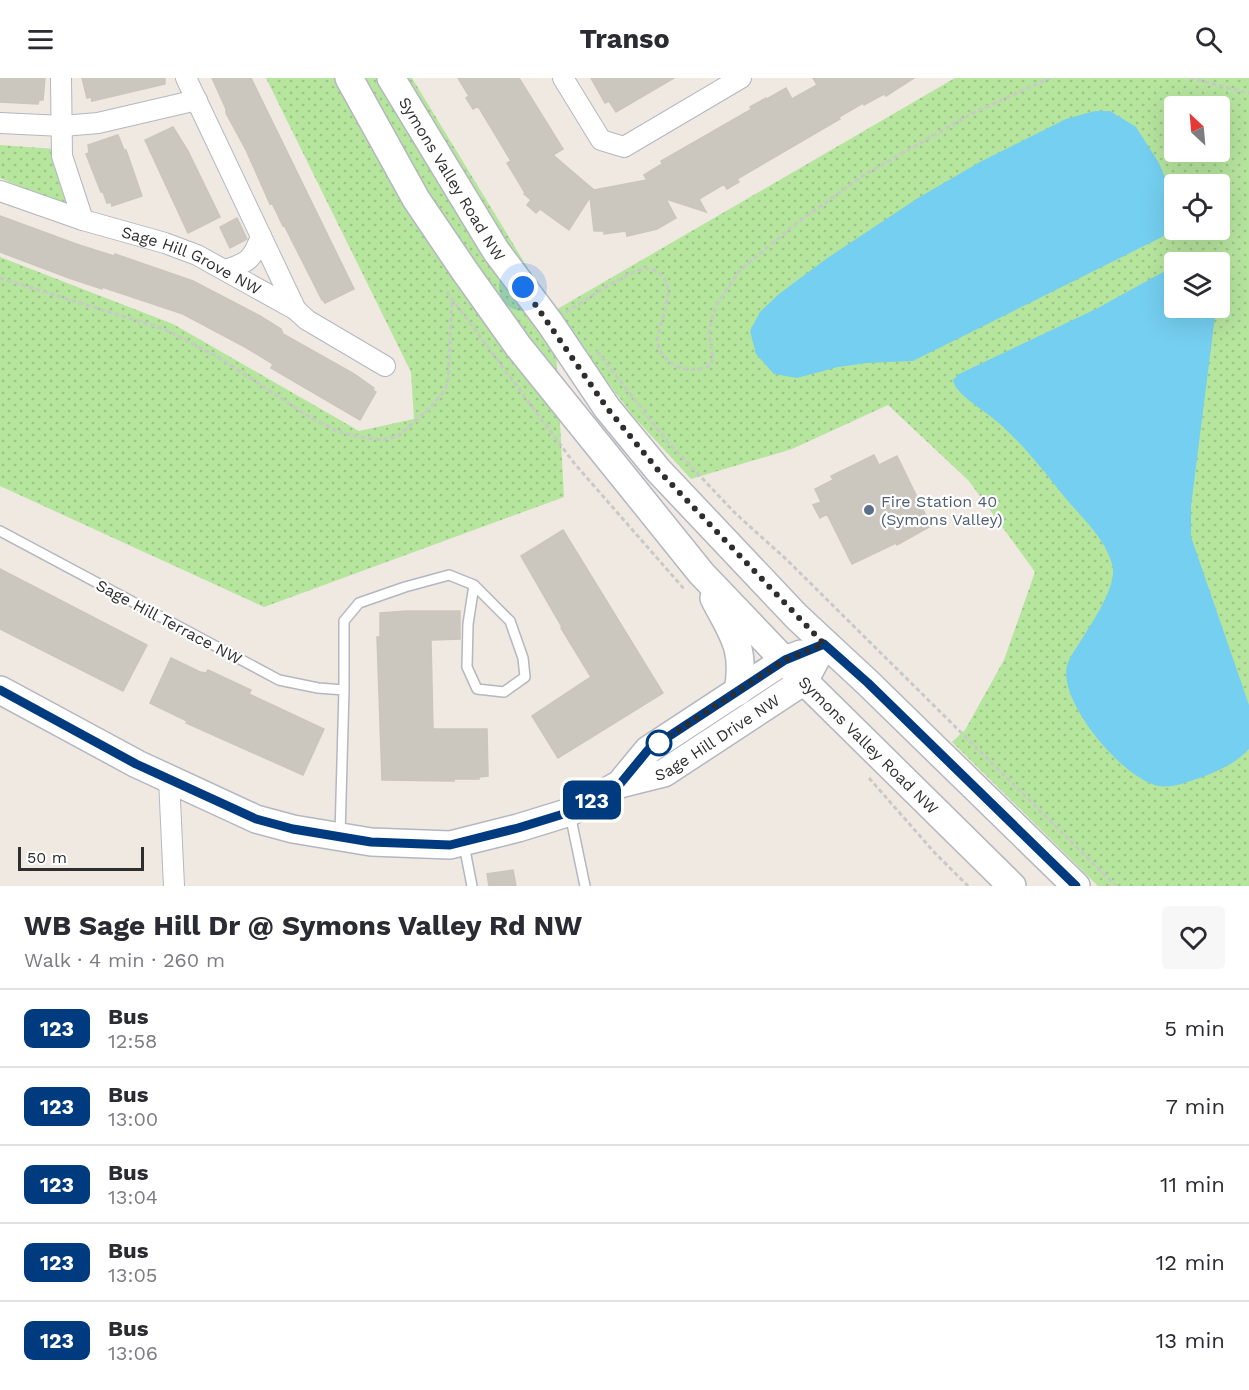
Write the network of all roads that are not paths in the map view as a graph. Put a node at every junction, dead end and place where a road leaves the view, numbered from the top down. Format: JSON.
{"nodes":[{"id":1,"x":61,"y":78,"type":"edge"},
{"id":2,"x":186,"y":78,"type":"edge"},
{"id":3,"x":349,"y":78,"type":"edge"},
{"id":4,"x":391,"y":78,"type":"edge"},
{"id":5,"x":563,"y":78,"type":"edge"},
{"id":6,"x":741,"y":78,"type":"edge"},
{"id":7,"x":197,"y":100,"type":"junction"},
{"id":8,"x":0,"y":123,"type":"edge"},
{"id":9,"x":63,"y":126,"type":"junction"},
{"id":10,"x":0,"y":191,"type":"edge"},
{"id":11,"x":82,"y":220,"type":"junction"},
{"id":12,"x":261,"y":236,"type":"junction"},
{"id":13,"x":225,"y":270,"type":"junction"},
{"id":14,"x":296,"y":310,"type":"junction"},
{"id":15,"x":385,"y":366,"type":"dead end"},
{"id":16,"x":0,"y":531,"type":"edge"},
{"id":17,"x":694,"y":582,"type":"junction"},
{"id":18,"x":474,"y":585,"type":"junction"},
{"id":19,"x":824,"y":644,"type":"junction"},
{"id":20,"x":785,"y":660,"type":"junction"},
{"id":21,"x":804,"y":681,"type":"junction"},
{"id":22,"x":0,"y":690,"type":"edge"},
{"id":23,"x":344,"y":690,"type":"junction"},
{"id":24,"x":738,"y":692,"type":"junction"},
{"id":25,"x":169,"y":779,"type":"junction"},
{"id":26,"x":620,"y":784,"type":"junction"},
{"id":27,"x":570,"y":812,"type":"junction"},
{"id":28,"x":340,"y":837,"type":"junction"},
{"id":29,"x":463,"y":843,"type":"junction"},
{"id":30,"x":174,"y":886,"type":"edge"},
{"id":31,"x":472,"y":886,"type":"edge"},
{"id":32,"x":585,"y":886,"type":"edge"},
{"id":33,"x":1012,"y":886,"type":"edge"},
{"id":34,"x":1076,"y":886,"type":"edge"}],
"edges":[{"from":1,"to":9,"type":"street"},
{"from":2,"to":7,"type":"street","name":"Sage Hill Grove NW"},
{"from":3,"to":17,"type":"main road","name":"Symons Valley Road NW"},
{"from":4,"to":19,"type":"main road","name":"Symons Valley Road NW"},
{"from":5,"to":6,"type":"street"},
{"from":7,"to":9,"type":"street"},
{"from":7,"to":12,"type":"street","name":"Sage Hill Grove NW"},
{"from":8,"to":9,"type":"street"},
{"from":9,"to":11,"type":"street"},
{"from":10,"to":11,"type":"street","name":"Sage Hill Grove NW"},
{"from":11,"to":13,"type":"street","name":"Sage Hill Grove NW"},
{"from":12,"to":13,"type":"street"},
{"from":12,"to":14,"type":"street","name":"Sage Hill Grove NW"},
{"from":13,"to":14,"type":"street","name":"Sage Hill Grove NW"},
{"from":14,"to":15,"type":"street","name":"Sage Hill Grove NW"},
{"from":16,"to":23,"type":"lane","name":"Sage Hill Terrace NW"},
{"from":17,"to":20,"type":"main road","name":"Symons Valley Road NW"},
{"from":17,"to":24,"type":"main road"},
{"from":18,"to":18,"type":"lane"},
{"from":18,"to":23,"type":"lane"},
{"from":19,"to":20,"type":"main road","name":"Sage Hill Drive NW"},
{"from":19,"to":21,"type":"main road","name":"Sage Hill Drive NW"},
{"from":19,"to":34,"type":"main road","name":"Symons Valley Road NW"},
{"from":20,"to":21,"type":"main road","name":"Symons Valley Road NW"},
{"from":20,"to":24,"type":"main road","name":"Sage Hill Drive NW"},
{"from":21,"to":26,"type":"main road","name":"Sage Hill Drive NW"},
{"from":21,"to":33,"type":"main road","name":"Symons Valley Road NW"},
{"from":22,"to":25,"type":"main road","name":"Sage Hill Drive NW"},
{"from":23,"to":28,"type":"lane"},
{"from":24,"to":26,"type":"main road","name":"Sage Hill Drive NW"},
{"from":25,"to":28,"type":"main road","name":"Sage Hill Drive NW"},
{"from":25,"to":30,"type":"street"},
{"from":26,"to":27,"type":"main road","name":"Sage Hill Drive NW"},
{"from":27,"to":29,"type":"main road","name":"Sage Hill Drive NW"},
{"from":27,"to":32,"type":"lane"},
{"from":28,"to":29,"type":"main road","name":"Sage Hill Drive NW"},
{"from":29,"to":31,"type":"lane"}]}
